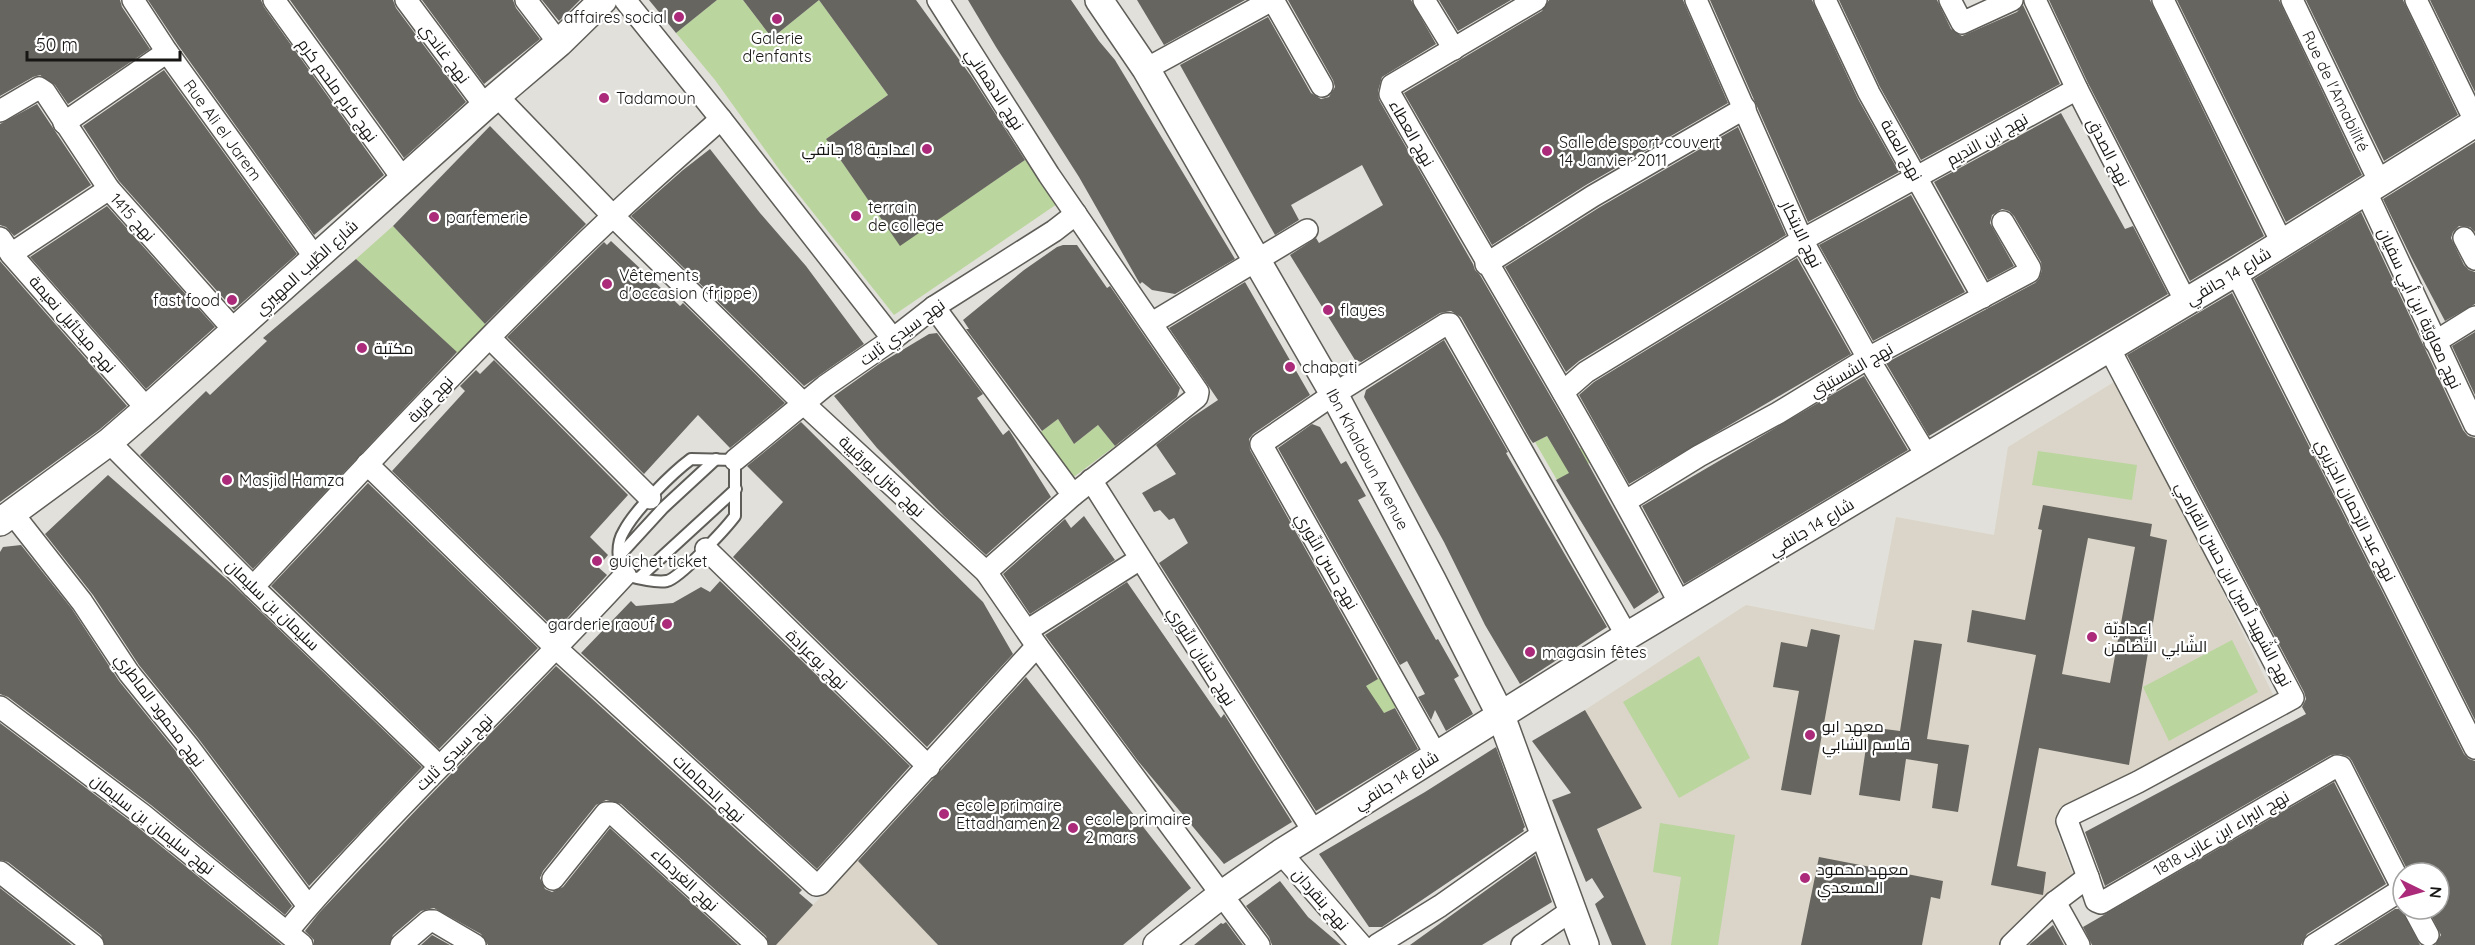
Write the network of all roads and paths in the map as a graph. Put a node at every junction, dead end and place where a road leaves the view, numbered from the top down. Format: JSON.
{"nodes":[{"id":1,"x":133,"y":0,"type":"edge"},
{"id":2,"x":274,"y":0,"type":"edge"},
{"id":3,"x":406,"y":0,"type":"edge"},
{"id":4,"x":526,"y":0,"type":"edge"},
{"id":5,"x":603,"y":0,"type":"edge"},
{"id":6,"x":625,"y":0,"type":"edge"},
{"id":7,"x":938,"y":0,"type":"edge"},
{"id":8,"x":1099,"y":0,"type":"edge"},
{"id":9,"x":1272,"y":0,"type":"edge"},
{"id":10,"x":1424,"y":0,"type":"edge"},
{"id":11,"x":1536,"y":0,"type":"edge"},
{"id":12,"x":1696,"y":0,"type":"edge"},
{"id":13,"x":1825,"y":0,"type":"edge"},
{"id":14,"x":1950,"y":0,"type":"edge"},
{"id":15,"x":2012,"y":0,"type":"edge"},
{"id":16,"x":2035,"y":0,"type":"edge"},
{"id":17,"x":2163,"y":0,"type":"edge"},
{"id":18,"x":2292,"y":0,"type":"edge"},
{"id":19,"x":2416,"y":0,"type":"edge"},
{"id":20,"x":559,"y":43,"type":"junction"},
{"id":21,"x":1454,"y":49,"type":"junction"},
{"id":22,"x":167,"y":52,"type":"junction"},
{"id":23,"x":1146,"y":69,"type":"junction"},
{"id":24,"x":1322,"y":86,"type":"dead end"},
{"id":25,"x":2077,"y":89,"type":"junction"},
{"id":26,"x":491,"y":101,"type":"junction"},
{"id":27,"x":1744,"y":108,"type":"junction"},
{"id":28,"x":0,"y":111,"type":"edge"},
{"id":29,"x":721,"y":119,"type":"junction"},
{"id":30,"x":2475,"y":122,"type":"edge"},
{"id":31,"x":64,"y":123,"type":"junction"},
{"id":32,"x":1917,"y":177,"type":"junction"},
{"id":33,"x":403,"y":179,"type":"junction"},
{"id":34,"x":2373,"y":187,"type":"junction"},
{"id":35,"x":109,"y":189,"type":"junction"},
{"id":36,"x":1076,"y":214,"type":"junction"},
{"id":37,"x":613,"y":216,"type":"junction"},
{"id":38,"x":2003,"y":222,"type":"dead end"},
{"id":39,"x":1307,"y":230,"type":"dead end"},
{"id":40,"x":2464,"y":238,"type":"dead end"},
{"id":41,"x":1803,"y":240,"type":"junction"},
{"id":42,"x":2282,"y":243,"type":"junction"},
{"id":43,"x":5,"y":246,"type":"edge"},
{"id":44,"x":316,"y":259,"type":"junction"},
{"id":45,"x":2475,"y":259,"type":"edge"},
{"id":46,"x":1257,"y":261,"type":"junction"},
{"id":47,"x":1486,"y":264,"type":"junction"},
{"id":48,"x":2236,"y":272,"type":"junction"},
{"id":49,"x":1983,"y":297,"type":"junction"},
{"id":50,"x":2186,"y":302,"type":"junction"},
{"id":51,"x":934,"y":307,"type":"junction"},
{"id":52,"x":2475,"y":317,"type":"edge"},
{"id":53,"x":1152,"y":323,"type":"junction"},
{"id":54,"x":235,"y":331,"type":"junction"},
{"id":55,"x":489,"y":338,"type":"junction"},
{"id":56,"x":892,"y":339,"type":"junction"},
{"id":57,"x":2435,"y":342,"type":"junction"},
{"id":58,"x":2109,"y":348,"type":"junction"},
{"id":59,"x":1868,"y":358,"type":"junction"},
{"id":60,"x":1563,"y":392,"type":"junction"},
{"id":61,"x":1334,"y":394,"type":"junction"},
{"id":62,"x":803,"y":403,"type":"junction"},
{"id":63,"x":147,"y":409,"type":"junction"},
{"id":64,"x":2475,"y":425,"type":"edge"},
{"id":65,"x":109,"y":442,"type":"junction"},
{"id":66,"x":1928,"y":458,"type":"junction"},
{"id":67,"x":726,"y":459,"type":"junction"},
{"id":68,"x":368,"y":464,"type":"junction"},
{"id":69,"x":1091,"y":480,"type":"junction"},
{"id":70,"x":736,"y":489,"type":"junction"},
{"id":71,"x":1073,"y":495,"type":"junction"},
{"id":72,"x":650,"y":498,"type":"junction"},
{"id":73,"x":1626,"y":501,"type":"junction"},
{"id":74,"x":7,"y":518,"type":"edge"},
{"id":75,"x":706,"y":549,"type":"junction"},
{"id":76,"x":1140,"y":559,"type":"junction"},
{"id":77,"x":627,"y":570,"type":"junction"},
{"id":78,"x":986,"y":572,"type":"junction"},
{"id":79,"x":253,"y":587,"type":"junction"},
{"id":80,"x":1680,"y":604,"type":"junction"},
{"id":81,"x":1628,"y":636,"type":"junction"},
{"id":82,"x":1032,"y":638,"type":"junction"},
{"id":83,"x":557,"y":649,"type":"junction"},
{"id":84,"x":0,"y":707,"type":"edge"},
{"id":85,"x":1501,"y":716,"type":"junction"},
{"id":86,"x":2475,"y":748,"type":"edge"},
{"id":87,"x":1436,"y":755,"type":"junction"},
{"id":88,"x":439,"y":766,"type":"junction"},
{"id":89,"x":929,"y":767,"type":"junction"},
{"id":90,"x":1314,"y":832,"type":"junction"},
{"id":91,"x":1544,"y":832,"type":"junction"},
{"id":92,"x":1281,"y":853,"type":"junction"},
{"id":93,"x":2391,"y":866,"type":"edge"},
{"id":94,"x":0,"y":872,"type":"edge"},
{"id":95,"x":2088,"y":877,"type":"junction"},
{"id":96,"x":553,"y":879,"type":"dead end"},
{"id":97,"x":1221,"y":895,"type":"junction"},
{"id":98,"x":2391,"y":897,"type":"edge"},
{"id":99,"x":2055,"y":902,"type":"junction"},
{"id":100,"x":308,"y":906,"type":"junction"},
{"id":101,"x":1572,"y":910,"type":"junction"},
{"id":102,"x":2421,"y":921,"type":"edge"},
{"id":103,"x":2428,"y":934,"type":"dead end"},
{"id":104,"x":295,"y":938,"type":"edge"},
{"id":105,"x":93,"y":945,"type":"edge"},
{"id":106,"x":401,"y":945,"type":"edge"},
{"id":107,"x":475,"y":945,"type":"edge"},
{"id":108,"x":758,"y":945,"type":"edge"},
{"id":109,"x":1157,"y":945,"type":"edge"},
{"id":110,"x":1259,"y":945,"type":"edge"},
{"id":111,"x":1361,"y":945,"type":"edge"},
{"id":112,"x":1377,"y":945,"type":"edge"},
{"id":113,"x":1522,"y":945,"type":"edge"},
{"id":114,"x":1585,"y":945,"type":"edge"},
{"id":115,"x":2011,"y":945,"type":"edge"},
{"id":116,"x":2079,"y":945,"type":"edge"},
{"id":117,"x":2314,"y":945,"type":"edge"}],
"edges":[{"from":1,"to":22,"type":"street","name":"Rue Ali el Jarem"},
{"from":2,"to":33,"type":"street","name":"نهج كرم ملحم كرم"},
{"from":3,"to":26,"type":"street","name":"نهج غاندي"},
{"from":4,"to":20,"type":"street"},
{"from":5,"to":20,"type":"street","name":"شارع الطّيب المهيري"},
{"from":6,"to":29,"type":"street"},
{"from":7,"to":36,"type":"street","name":"نهج الدهماني"},
{"from":8,"to":23,"type":"street","name":"Ibn Khaldoun Avenue"},
{"from":9,"to":23,"type":"street"},
{"from":9,"to":24,"type":"street"},
{"from":10,"to":21,"type":"street"},
{"from":11,"to":21,"type":"street","name":"نهج العطاء"},
{"from":12,"to":27,"type":"street","name":"نهج الابتكار"},
{"from":13,"to":32,"type":"street","name":"نهج العفة"},
{"from":14,"to":15,"type":"street"},
{"from":16,"to":25,"type":"street","name":"نهج الصدق"},
{"from":17,"to":42,"type":"street"},
{"from":18,"to":34,"type":"street","name":"Rue de l'Amabilité"},
{"from":19,"to":30,"type":"street"},
{"from":20,"to":26,"type":"street","name":"شارع الطّيب المهيري"},
{"from":21,"to":47,"type":"street","name":"نهج العطاء"},
{"from":22,"to":31,"type":"street"},
{"from":22,"to":44,"type":"street","name":"Rue Ali el Jarem"},
{"from":23,"to":46,"type":"street","name":"Ibn Khaldoun Avenue"},
{"from":25,"to":32,"type":"street","name":"نهج ابن النديم"},
{"from":25,"to":50,"type":"street","name":"نهج الصدق"},
{"from":26,"to":33,"type":"street","name":"شارع الطّيب المهيري"},
{"from":26,"to":37,"type":"street","name":"نهج منزل بورقيبة"},
{"from":27,"to":41,"type":"street","name":"نهج الابتكار"},
{"from":27,"to":47,"type":"street"},
{"from":28,"to":31,"type":"street","name":"نهج 1415"},
{"from":29,"to":37,"type":"street","name":"نهج قربة"},
{"from":29,"to":56,"type":"street"},
{"from":30,"to":34,"type":"street","name":"شارع 14 جانفي"},
{"from":31,"to":35,"type":"street","name":"نهج 1415"},
{"from":32,"to":41,"type":"street","name":"نهج ابن النديم"},
{"from":32,"to":49,"type":"street","name":"نهج العفة"},
{"from":33,"to":44,"type":"street","name":"شارع الطّيب المهيري"},
{"from":34,"to":42,"type":"street","name":"شارع 14 جانفي"},
{"from":34,"to":57,"type":"street","name":"نهج معاويّة ابن أبي سفيان"},
{"from":35,"to":43,"type":"street"},
{"from":35,"to":54,"type":"street","name":"نهج 1415"},
{"from":36,"to":51,"type":"street","name":"نهج سيدي ثابت"},
{"from":36,"to":53,"type":"street","name":"نهج الدهماني"},
{"from":37,"to":55,"type":"street","name":"نهج قربة"},
{"from":37,"to":62,"type":"street","name":"نهج منزل بورقيبة"},
{"from":38,"to":49,"type":"street","name":"نهج الشستيتي"},
{"from":39,"to":46,"type":"street"},
{"from":40,"to":45,"type":"street"},
{"from":41,"to":59,"type":"street","name":"نهج الابتكار"},
{"from":41,"to":60,"type":"street","name":"نهج ابن النديم"},
{"from":42,"to":48,"type":"street","name":"شارع 14 جانفي"},
{"from":43,"to":63,"type":"street","name":"نهج ميخائيل نعيمة"},
{"from":44,"to":54,"type":"street","name":"شارع الطّيب المهيري"},
{"from":46,"to":53,"type":"street"},
{"from":46,"to":61,"type":"street","name":"Ibn Khaldoun Avenue"},
{"from":47,"to":60,"type":"street","name":"نهج العطاء"},
{"from":48,"to":50,"type":"street","name":"شارع 14 جانفي"},
{"from":48,"to":86,"type":"street","name":"نهج عبد الرّحمان الجزيري"},
{"from":49,"to":59,"type":"street","name":"نهج الشستيتي"},
{"from":50,"to":58,"type":"street","name":"شارع 14 جانفي"},
{"from":51,"to":56,"type":"street","name":"نهج سيدي ثابت"},
{"from":51,"to":71,"type":"street"},
{"from":52,"to":57,"type":"street"},
{"from":53,"to":69,"type":"street","name":"نهج الدهماني"},
{"from":54,"to":63,"type":"street","name":"شارع الطّيب المهيري"},
{"from":55,"to":68,"type":"street","name":"نهج قربة"},
{"from":55,"to":72,"type":"street"},
{"from":56,"to":62,"type":"street","name":"نهج سيدي ثابت"},
{"from":57,"to":64,"type":"street","name":"نهج معاويّة ابن أبي سفيان"},
{"from":58,"to":66,"type":"street","name":"شارع 14 جانفي"},
{"from":58,"to":95,"type":"street","name":"نهج الشّهيد أمين ابن حسن القرامي"},
{"from":59,"to":66,"type":"street","name":"نهج الابتكار"},
{"from":59,"to":73,"type":"street","name":"نهج الشستيتي"},
{"from":60,"to":73,"type":"street","name":"نهج العطاء"},
{"from":61,"to":81,"type":"street"},
{"from":61,"to":85,"type":"street","name":"Ibn Khaldoun Avenue"},
{"from":61,"to":87,"type":"street","name":"نهج حسن النّوري"},
{"from":62,"to":67,"type":"street","name":"نهج سيدي ثابت"},
{"from":62,"to":78,"type":"street","name":"نهج منزل بورقيبة"},
{"from":63,"to":65,"type":"street","name":"شارع الطّيب المهيري"},
{"from":65,"to":74,"type":"street","name":"شارع الطّيب المهيري"},
{"from":65,"to":79,"type":"street","name":"سليمان بن سليمان"},
{"from":66,"to":80,"type":"street","name":"شارع 14 جانفي"},
{"from":67,"to":70,"type":"lane"},
{"from":67,"to":72,"type":"lane"},
{"from":67,"to":77,"type":"lane"},
{"from":68,"to":79,"type":"street","name":"نهج قربة"},
{"from":68,"to":83,"type":"street","name":"نهج الحمامات"},
{"from":69,"to":71,"type":"street"},
{"from":69,"to":76,"type":"street","name":"نهج حسّان النّوري"},
{"from":70,"to":75,"type":"lane"},
{"from":70,"to":77,"type":"lane"},
{"from":71,"to":78,"type":"street"},
{"from":72,"to":77,"type":"lane"},
{"from":73,"to":80,"type":"street","name":"نهج العطاء"},
{"from":74,"to":100,"type":"street","name":"نهج محمود الماطري"},
{"from":75,"to":77,"type":"lane"},
{"from":75,"to":89,"type":"street","name":"نهج بوعرادة"},
{"from":76,"to":82,"type":"street","name":"نهج الحمامات"},
{"from":76,"to":90,"type":"street","name":"نهج حسّان النّوري"},
{"from":77,"to":83,"type":"street","name":"نهج سيدي ثابت"},
{"from":78,"to":82,"type":"street","name":"نهج منزل بورقيبة"},
{"from":79,"to":88,"type":"street","name":"سليمان بن سليمان"},
{"from":80,"to":81,"type":"street","name":"شارع 14 جانفي"},
{"from":81,"to":85,"type":"street","name":"شارع 14 جانفي"},
{"from":82,"to":89,"type":"street","name":"نهج الحمامات"},
{"from":82,"to":97,"type":"street","name":"نهج منزل بورقيبة"},
{"from":83,"to":88,"type":"street","name":"نهج سيدي ثابت"},
{"from":83,"to":89,"type":"street","name":"نهج الحمامات"},
{"from":84,"to":104,"type":"street","name":"نهج سليمان بن سليمان"},
{"from":85,"to":87,"type":"street","name":"شارع 14 جانفي"},
{"from":85,"to":91,"type":"street","name":"Ibn Khaldoun Avenue"},
{"from":87,"to":90,"type":"street","name":"شارع 14 جانفي"},
{"from":88,"to":100,"type":"street","name":"نهج سيدي ثابت"},
{"from":90,"to":92,"type":"street","name":"شارع 14 جانفي"},
{"from":91,"to":101,"type":"street","name":"Ibn Khaldoun Avenue"},
{"from":91,"to":112,"type":"street"},
{"from":92,"to":97,"type":"street","name":"شارع 14 جانفي"},
{"from":92,"to":111,"type":"street","name":"نهج بنقردان"},
{"from":93,"to":95,"type":"street","name":"نهج البراء ابن عازب 1818"},
{"from":94,"to":105,"type":"street"},
{"from":95,"to":99,"type":"street"},
{"from":96,"to":108,"type":"street","name":"نهج الغردماء"},
{"from":97,"to":109,"type":"street","name":"شارع 14 جانفي"},
{"from":97,"to":110,"type":"street","name":"نهج منزل بورقيبة"},
{"from":98,"to":117,"type":"street"},
{"from":99,"to":115,"type":"street"},
{"from":99,"to":116,"type":"street"},
{"from":100,"to":104,"type":"street","name":"نهج سيدي ثابت"},
{"from":101,"to":113,"type":"street"},
{"from":101,"to":114,"type":"street","name":"Ibn Khaldoun Avenue"},
{"from":102,"to":103,"type":"street"},
{"from":106,"to":107,"type":"street"}]}
